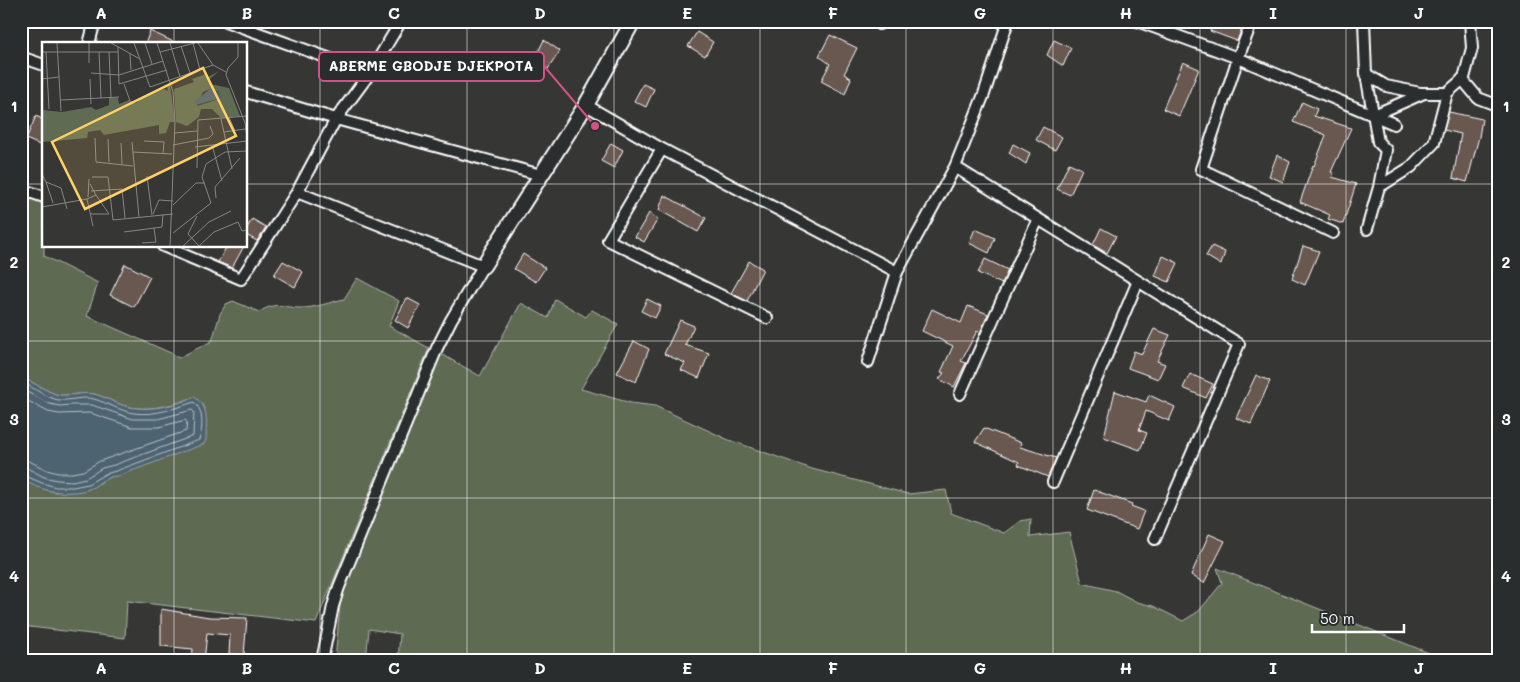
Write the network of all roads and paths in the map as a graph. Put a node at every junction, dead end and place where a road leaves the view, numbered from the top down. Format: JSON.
{"nodes":[{"id":1,"x":96,"y":21,"type":"edge"},
{"id":2,"x":225,"y":21,"type":"edge"},
{"id":3,"x":401,"y":21,"type":"edge"},
{"id":4,"x":633,"y":21,"type":"edge"},
{"id":5,"x":1008,"y":21,"type":"edge"},
{"id":6,"x":1137,"y":21,"type":"edge"},
{"id":7,"x":1252,"y":21,"type":"edge"},
{"id":8,"x":1364,"y":21,"type":"edge"},
{"id":9,"x":1470,"y":21,"type":"edge"},
{"id":10,"x":90,"y":42,"type":"edge"},
{"id":11,"x":21,"y":57,"type":"edge"},
{"id":12,"x":1238,"y":58,"type":"junction"},
{"id":13,"x":42,"y":64,"type":"edge"},
{"id":14,"x":370,"y":73,"type":"junction"},
{"id":15,"x":1366,"y":74,"type":"junction"},
{"id":16,"x":1462,"y":79,"type":"junction"},
{"id":17,"x":248,"y":93,"type":"edge"},
{"id":18,"x":1425,"y":93,"type":"junction"},
{"id":19,"x":1447,"y":93,"type":"junction"},
{"id":20,"x":586,"y":105,"type":"junction"},
{"id":21,"x":1499,"y":106,"type":"edge"},
{"id":22,"x":1374,"y":115,"type":"junction"},
{"id":23,"x":336,"y":119,"type":"junction"},
{"id":24,"x":1394,"y":124,"type":"dead end"},
{"id":25,"x":662,"y":149,"type":"junction"},
{"id":26,"x":955,"y":167,"type":"junction"},
{"id":27,"x":541,"y":175,"type":"junction"},
{"id":28,"x":1379,"y":187,"type":"junction"},
{"id":29,"x":21,"y":189,"type":"edge"},
{"id":30,"x":297,"y":192,"type":"junction"},
{"id":31,"x":42,"y":196,"type":"edge"},
{"id":32,"x":1038,"y":219,"type":"junction"},
{"id":33,"x":1367,"y":229,"type":"dead end"},
{"id":34,"x":1333,"y":233,"type":"dead end"},
{"id":35,"x":168,"y":248,"type":"edge"},
{"id":36,"x":483,"y":266,"type":"junction"},
{"id":37,"x":897,"y":272,"type":"junction"},
{"id":38,"x":1138,"y":281,"type":"junction"},
{"id":39,"x":767,"y":318,"type":"dead end"},
{"id":40,"x":868,"y":362,"type":"dead end"},
{"id":41,"x":960,"y":394,"type":"dead end"},
{"id":42,"x":1053,"y":482,"type":"dead end"},
{"id":43,"x":1155,"y":539,"type":"dead end"},
{"id":44,"x":322,"y":661,"type":"edge"}],
"edges":[{"from":1,"to":10,"type":"street"},
{"from":2,"to":14,"type":"street"},
{"from":3,"to":14,"type":"street"},
{"from":4,"to":20,"type":"street"},
{"from":5,"to":26,"type":"street"},
{"from":6,"to":12,"type":"street"},
{"from":7,"to":12,"type":"street"},
{"from":8,"to":15,"type":"street"},
{"from":9,"to":16,"type":"street"},
{"from":11,"to":13,"type":"street"},
{"from":12,"to":22,"type":"street"},
{"from":12,"to":34,"type":"street"},
{"from":14,"to":23,"type":"street"},
{"from":15,"to":18,"type":"street"},
{"from":15,"to":22,"type":"street"},
{"from":16,"to":19,"type":"street"},
{"from":16,"to":21,"type":"street"},
{"from":17,"to":23,"type":"street"},
{"from":18,"to":19,"type":"street"},
{"from":18,"to":22,"type":"street"},
{"from":19,"to":28,"type":"street"},
{"from":20,"to":25,"type":"street"},
{"from":20,"to":27,"type":"street"},
{"from":22,"to":24,"type":"street"},
{"from":22,"to":28,"type":"street"},
{"from":23,"to":27,"type":"street"},
{"from":23,"to":30,"type":"street"},
{"from":25,"to":37,"type":"street"},
{"from":25,"to":39,"type":"street"},
{"from":26,"to":32,"type":"street"},
{"from":26,"to":37,"type":"street"},
{"from":27,"to":36,"type":"street"},
{"from":28,"to":33,"type":"street"},
{"from":29,"to":31,"type":"street"},
{"from":30,"to":35,"type":"street"},
{"from":30,"to":36,"type":"street"},
{"from":32,"to":38,"type":"street"},
{"from":32,"to":41,"type":"street"},
{"from":36,"to":44,"type":"street"},
{"from":37,"to":40,"type":"street"},
{"from":38,"to":42,"type":"street"},
{"from":38,"to":43,"type":"street"}]}
